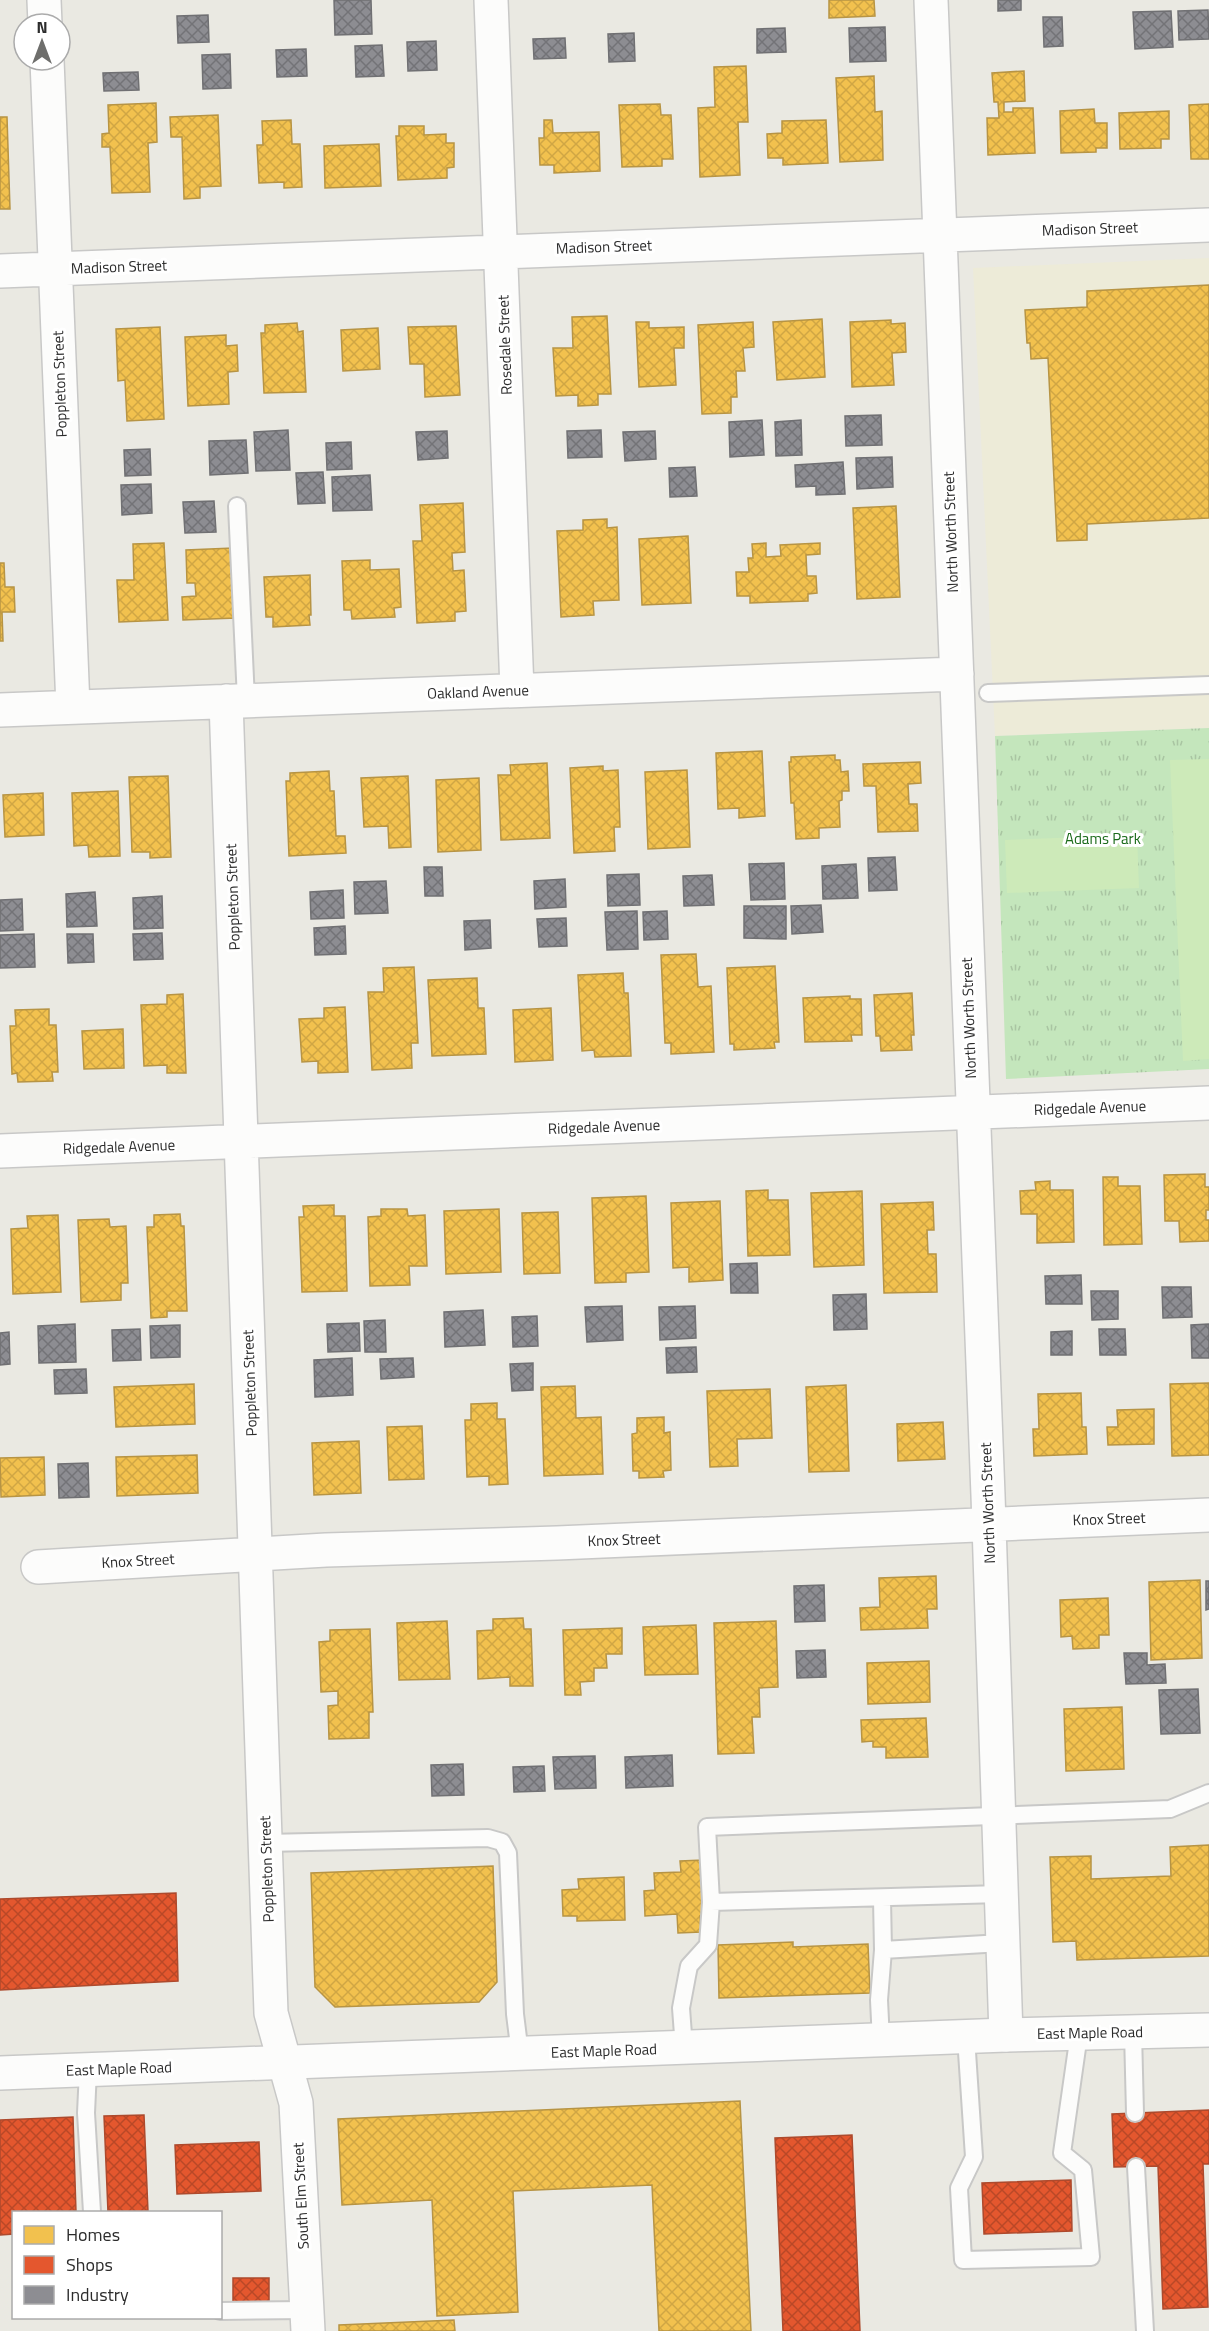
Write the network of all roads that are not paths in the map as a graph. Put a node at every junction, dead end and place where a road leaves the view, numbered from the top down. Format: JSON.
{"nodes":[{"id":1,"x":491,"y":0,"type":"edge"},
{"id":2,"x":931,"y":0,"type":"edge"},
{"id":3,"x":48,"y":72,"type":"edge"},
{"id":4,"x":1209,"y":225,"type":"edge"},
{"id":5,"x":940,"y":234,"type":"junction"},
{"id":6,"x":501,"y":252,"type":"junction"},
{"id":7,"x":56,"y":269,"type":"junction"},
{"id":8,"x":0,"y":271,"type":"edge"},
{"id":9,"x":237,"y":507,"type":"dead end"},
{"id":10,"x":957,"y":674,"type":"junction"},
{"id":11,"x":1209,"y":685,"type":"edge"},
{"id":12,"x":517,"y":690,"type":"junction"},
{"id":13,"x":988,"y":693,"type":"dead end"},
{"id":14,"x":236,"y":701,"type":"junction"},
{"id":15,"x":73,"y":707,"type":"junction"},
{"id":16,"x":0,"y":710,"type":"edge"},
{"id":17,"x":1209,"y":1103,"type":"edge"},
{"id":18,"x":973,"y":1113,"type":"junction"},
{"id":19,"x":242,"y":1141,"type":"junction"},
{"id":20,"x":0,"y":1151,"type":"edge"},
{"id":21,"x":1209,"y":1515,"type":"edge"},
{"id":22,"x":988,"y":1525,"type":"junction"},
{"id":23,"x":255,"y":1554,"type":"junction"},
{"id":24,"x":38,"y":1567,"type":"dead end"},
{"id":25,"x":1209,"y":1793,"type":"edge"},
{"id":26,"x":998,"y":1816,"type":"junction"},
{"id":27,"x":266,"y":1843,"type":"junction"},
{"id":28,"x":1001,"y":1894,"type":"junction"},
{"id":29,"x":882,"y":1899,"type":"junction"},
{"id":30,"x":711,"y":1902,"type":"junction"},
{"id":31,"x":1002,"y":1943,"type":"junction"},
{"id":32,"x":884,"y":1950,"type":"junction"},
{"id":33,"x":1209,"y":2030,"type":"edge"},
{"id":34,"x":1133,"y":2032,"type":"junction"},
{"id":35,"x":1078,"y":2034,"type":"junction"},
{"id":36,"x":1006,"y":2035,"type":"junction"},
{"id":37,"x":966,"y":2037,"type":"junction"},
{"id":38,"x":881,"y":2041,"type":"junction"},
{"id":39,"x":684,"y":2048,"type":"junction"},
{"id":40,"x":520,"y":2054,"type":"junction"},
{"id":41,"x":285,"y":2063,"type":"junction"},
{"id":42,"x":87,"y":2070,"type":"junction"},
{"id":43,"x":0,"y":2073,"type":"edge"},
{"id":44,"x":1135,"y":2113,"type":"dead end"},
{"id":45,"x":1137,"y":2167,"type":"dead end"},
{"id":46,"x":92,"y":2211,"type":"edge"},
{"id":47,"x":222,"y":2311,"type":"edge"},
{"id":48,"x":308,"y":2320,"type":"edge"},
{"id":49,"x":1145,"y":2331,"type":"edge"}],
"edges":[{"from":1,"to":6,"type":"street","name":"Rosedale Street"},
{"from":2,"to":5,"type":"street","name":"North Worth Street"},
{"from":3,"to":7,"type":"street","name":"Poppleton Street"},
{"from":4,"to":5,"type":"street","name":"Madison Street"},
{"from":5,"to":6,"type":"street","name":"Madison Street"},
{"from":5,"to":10,"type":"street","name":"North Worth Street"},
{"from":6,"to":7,"type":"street","name":"Madison Street"},
{"from":6,"to":12,"type":"street","name":"Rosedale Street"},
{"from":7,"to":8,"type":"street","name":"Madison Street"},
{"from":7,"to":15,"type":"street","name":"Poppleton Street"},
{"from":9,"to":14,"type":"lane"},
{"from":10,"to":12,"type":"street","name":"Oakland Avenue"},
{"from":10,"to":18,"type":"street","name":"North Worth Street"},
{"from":11,"to":13,"type":"lane"},
{"from":12,"to":14,"type":"street","name":"Oakland Avenue"},
{"from":14,"to":15,"type":"street","name":"Oakland Avenue"},
{"from":14,"to":19,"type":"street","name":"Poppleton Street"},
{"from":15,"to":16,"type":"street","name":"Oakland Avenue"},
{"from":17,"to":18,"type":"street","name":"Ridgedale Avenue"},
{"from":18,"to":19,"type":"street","name":"Ridgedale Avenue"},
{"from":18,"to":22,"type":"street","name":"North Worth Street"},
{"from":19,"to":20,"type":"street","name":"Ridgedale Avenue"},
{"from":19,"to":23,"type":"street","name":"Poppleton Street"},
{"from":21,"to":22,"type":"street","name":"Knox Street"},
{"from":22,"to":23,"type":"street","name":"Knox Street"},
{"from":22,"to":26,"type":"street","name":"North Worth Street"},
{"from":23,"to":24,"type":"street","name":"Knox Street"},
{"from":23,"to":27,"type":"street","name":"Poppleton Street"},
{"from":25,"to":26,"type":"lane"},
{"from":26,"to":28,"type":"street","name":"North Worth Street"},
{"from":26,"to":30,"type":"lane"},
{"from":27,"to":40,"type":"lane"},
{"from":27,"to":41,"type":"street","name":"Poppleton Street"},
{"from":28,"to":29,"type":"lane"},
{"from":28,"to":31,"type":"street","name":"North Worth Street"},
{"from":29,"to":30,"type":"lane"},
{"from":29,"to":32,"type":"lane"},
{"from":30,"to":39,"type":"lane"},
{"from":31,"to":32,"type":"lane"},
{"from":31,"to":36,"type":"street","name":"North Worth Street"},
{"from":32,"to":38,"type":"lane"},
{"from":33,"to":34,"type":"street","name":"East Maple Road"},
{"from":34,"to":35,"type":"street","name":"East Maple Road"},
{"from":34,"to":44,"type":"lane"},
{"from":35,"to":36,"type":"street","name":"East Maple Road"},
{"from":35,"to":37,"type":"lane"},
{"from":36,"to":37,"type":"street","name":"East Maple Road"},
{"from":37,"to":38,"type":"street","name":"East Maple Road"},
{"from":38,"to":39,"type":"street","name":"East Maple Road"},
{"from":39,"to":40,"type":"street","name":"East Maple Road"},
{"from":40,"to":41,"type":"street","name":"East Maple Road"},
{"from":41,"to":42,"type":"street","name":"East Maple Road"},
{"from":41,"to":48,"type":"street","name":"South Elm Street"},
{"from":42,"to":43,"type":"street","name":"East Maple Road"},
{"from":42,"to":46,"type":"lane"},
{"from":45,"to":49,"type":"lane"},
{"from":47,"to":48,"type":"lane"}]}
